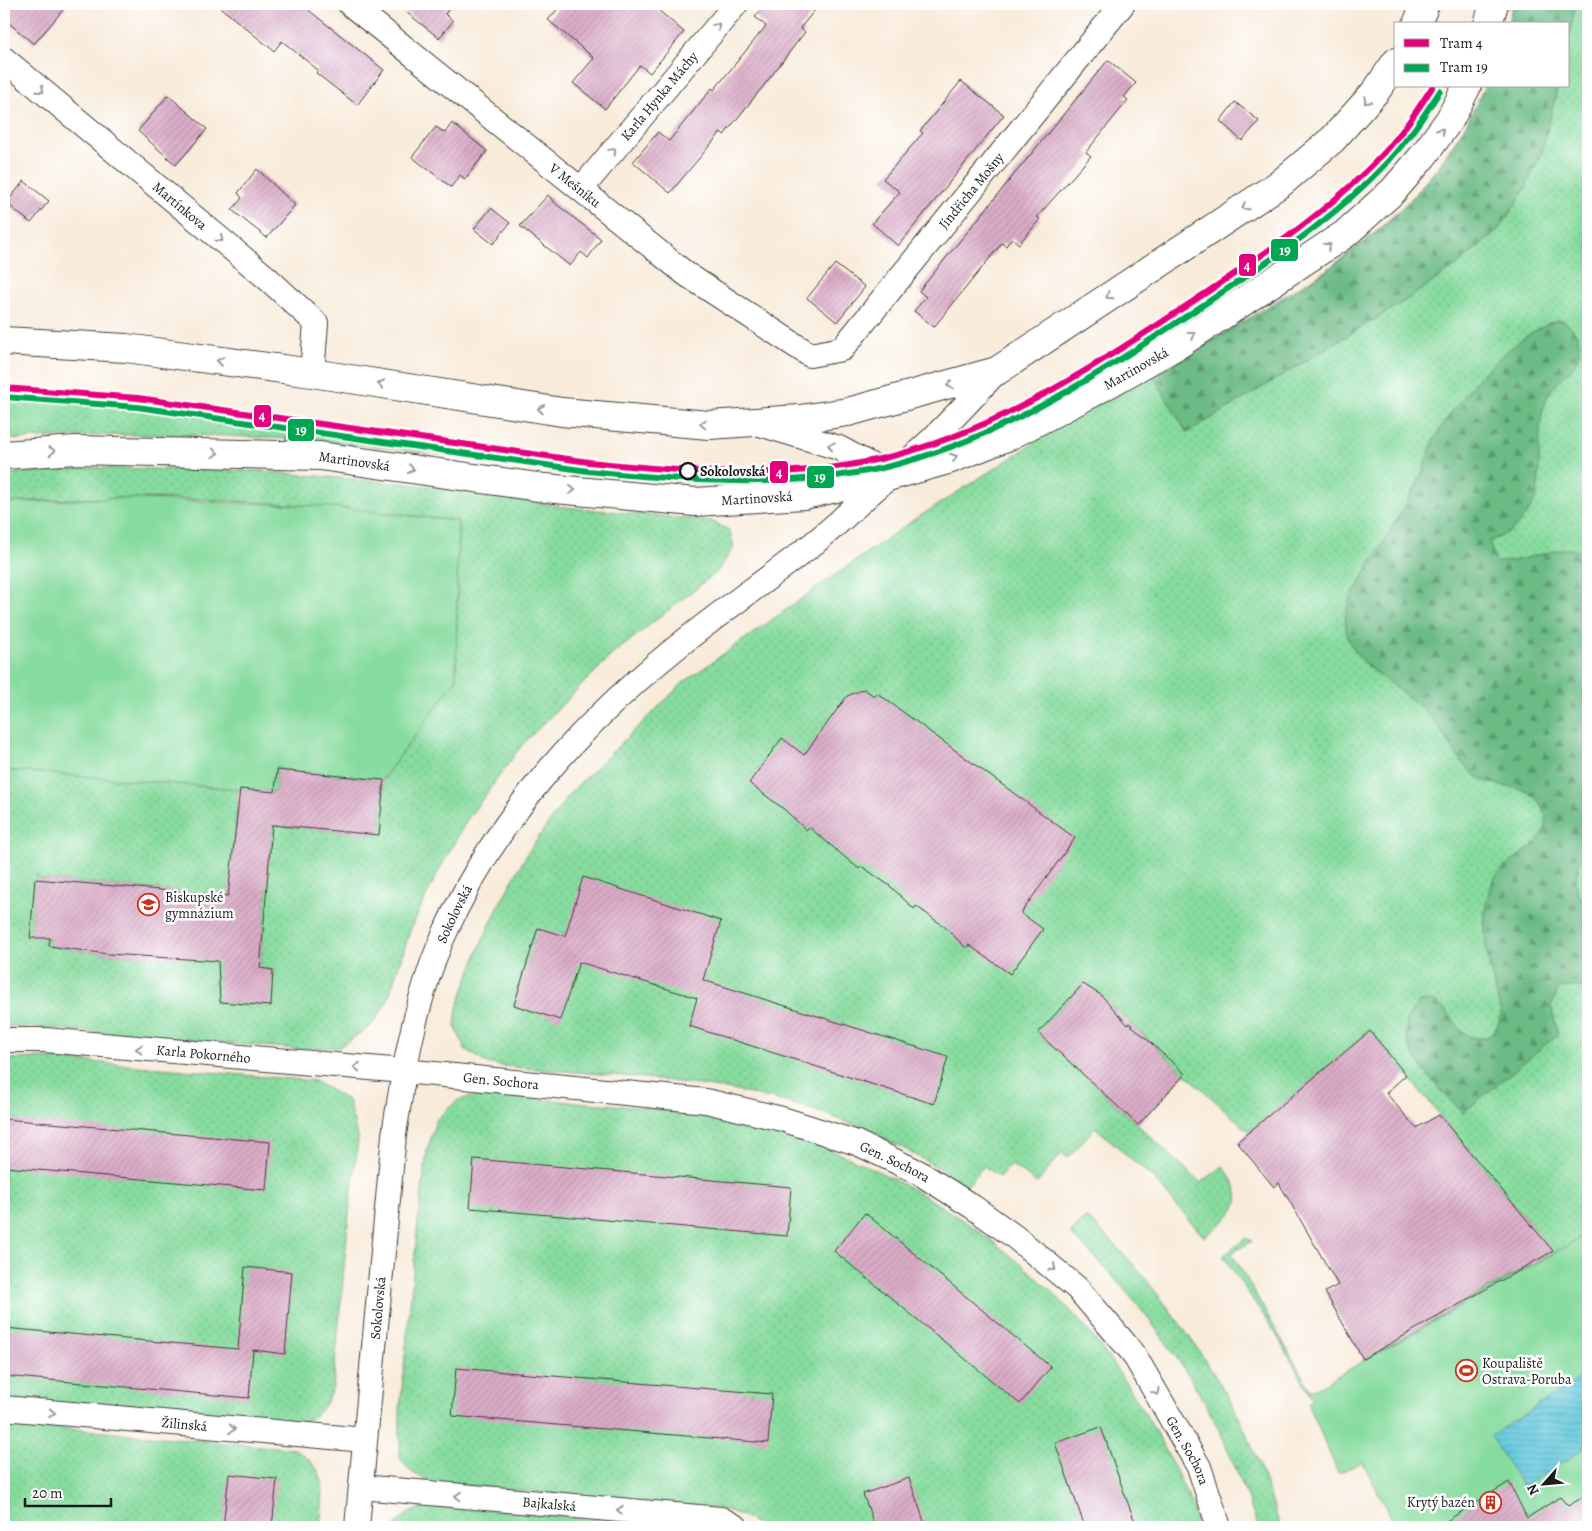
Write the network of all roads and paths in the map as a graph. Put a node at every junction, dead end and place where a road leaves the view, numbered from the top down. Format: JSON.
{"nodes":[{"id":1,"x":736,"y":4,"type":"edge"},
{"id":2,"x":1425,"y":4,"type":"edge"},
{"id":3,"x":1494,"y":4,"type":"edge"},
{"id":4,"x":353,"y":5,"type":"edge"},
{"id":5,"x":1120,"y":5,"type":"edge"},
{"id":6,"x":1417,"y":22,"type":"edge"},
{"id":7,"x":1489,"y":22,"type":"edge"},
{"id":8,"x":4,"y":58,"type":"edge"},
{"id":9,"x":1394,"y":65,"type":"edge"},
{"id":10,"x":1467,"y":88,"type":"edge"},
{"id":11,"x":582,"y":188,"type":"junction"},
{"id":12,"x":4,"y":341,"type":"edge"},
{"id":13,"x":810,"y":355,"type":"joint"},
{"id":14,"x":996,"y":371,"type":"junction"},
{"id":15,"x":312,"y":373,"type":"junction"},
{"id":16,"x":752,"y":421,"type":"junction"},
{"id":17,"x":4,"y":455,"type":"edge"},
{"id":18,"x":891,"y":476,"type":"junction"},
{"id":19,"x":4,"y":1040,"type":"edge"},
{"id":20,"x":404,"y":1070,"type":"junction"},
{"id":21,"x":4,"y":1408,"type":"edge"},
{"id":22,"x":365,"y":1440,"type":"junction"},
{"id":23,"x":361,"y":1487,"type":"junction"},
{"id":24,"x":357,"y":1527,"type":"edge"},
{"id":25,"x":736,"y":1527,"type":"edge"},
{"id":26,"x":1219,"y":1527,"type":"edge"}],
"edges":[{"from":11,"to":1,"type":"street","name":"Karla Hynka Máchy","one_way":true},
{"from":2,"to":6,"type":"street"},
{"from":3,"to":7,"type":"street"},
{"from":4,"to":11,"type":"street","name":"V Mešníku"},
{"from":5,"to":13,"type":"street","name":"Jindřicha Mošny"},
{"from":8,"to":15,"type":"street","name":"Martínkova","one_way":true},
{"from":9,"to":14,"type":"street","one_way":true},
{"from":18,"to":10,"type":"street","name":"Martinovská","one_way":true},
{"from":11,"to":13,"type":"street","name":"V Mešníku"},
{"from":15,"to":12,"type":"street","one_way":true},
{"from":14,"to":16,"type":"street","one_way":true},
{"from":14,"to":18,"type":"street","name":"Sokolovská"},
{"from":16,"to":15,"type":"street","one_way":true},
{"from":18,"to":16,"type":"street","one_way":true},
{"from":17,"to":18,"type":"street","name":"Martinovská","one_way":true},
{"from":18,"to":20,"type":"street","name":"Sokolovská"},
{"from":20,"to":19,"type":"street","name":"Karla Pokorného","one_way":true},
{"from":20,"to":22,"type":"street","name":"Sokolovská"},
{"from":20,"to":26,"type":"street","name":"Gen. Sochora","one_way":true},
{"from":21,"to":22,"type":"street","name":"Žilinská","one_way":true},
{"from":22,"to":23,"type":"street","name":"Sokolovská"},
{"from":23,"to":24,"type":"street","name":"Sokolovská"},
{"from":25,"to":23,"type":"street","name":"Bajkalská","one_way":true}]}
